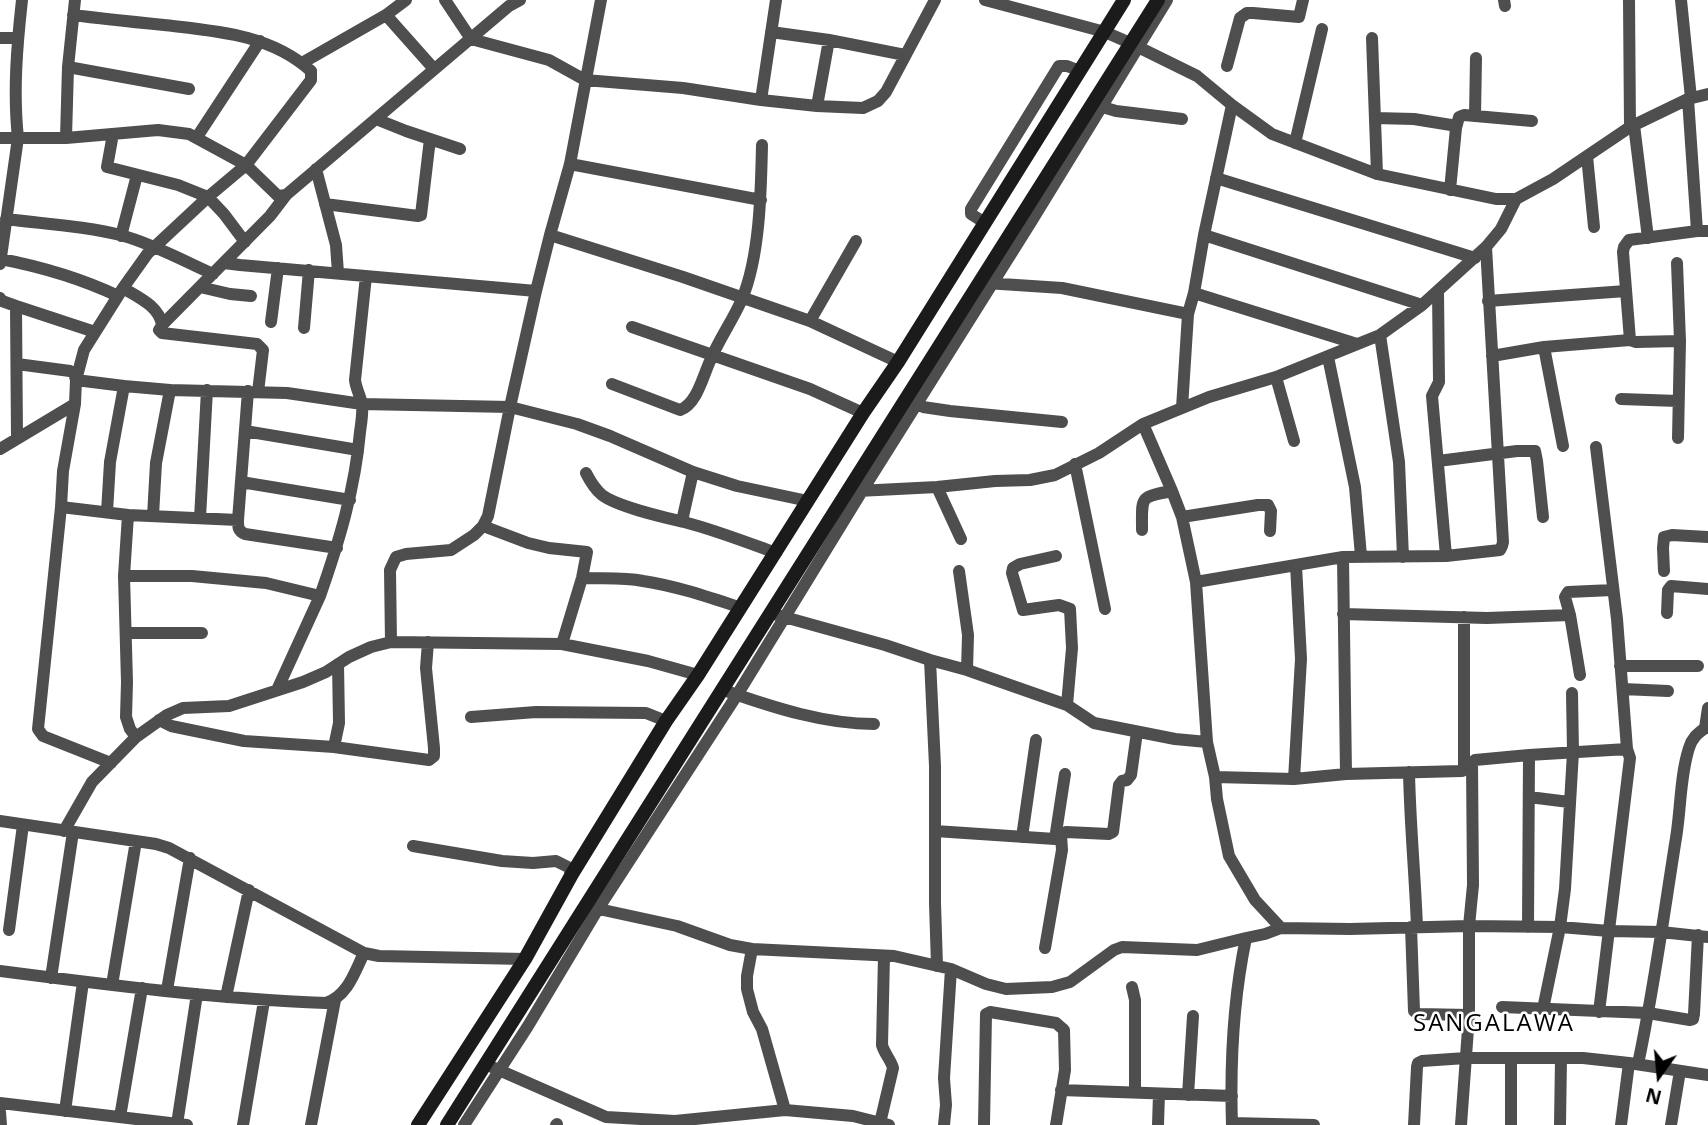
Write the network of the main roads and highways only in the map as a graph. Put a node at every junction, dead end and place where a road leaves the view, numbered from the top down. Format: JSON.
{"nodes":[{"id":1,"x":1124,"y":0,"type":"edge"},
{"id":2,"x":1158,"y":0,"type":"edge"},
{"id":3,"x":418,"y":1125,"type":"edge"},
{"id":4,"x":447,"y":1125,"type":"edge"}],
"edges":[{"from":1,"to":3,"type":"main road"},
{"from":2,"to":4,"type":"main road"}]}
